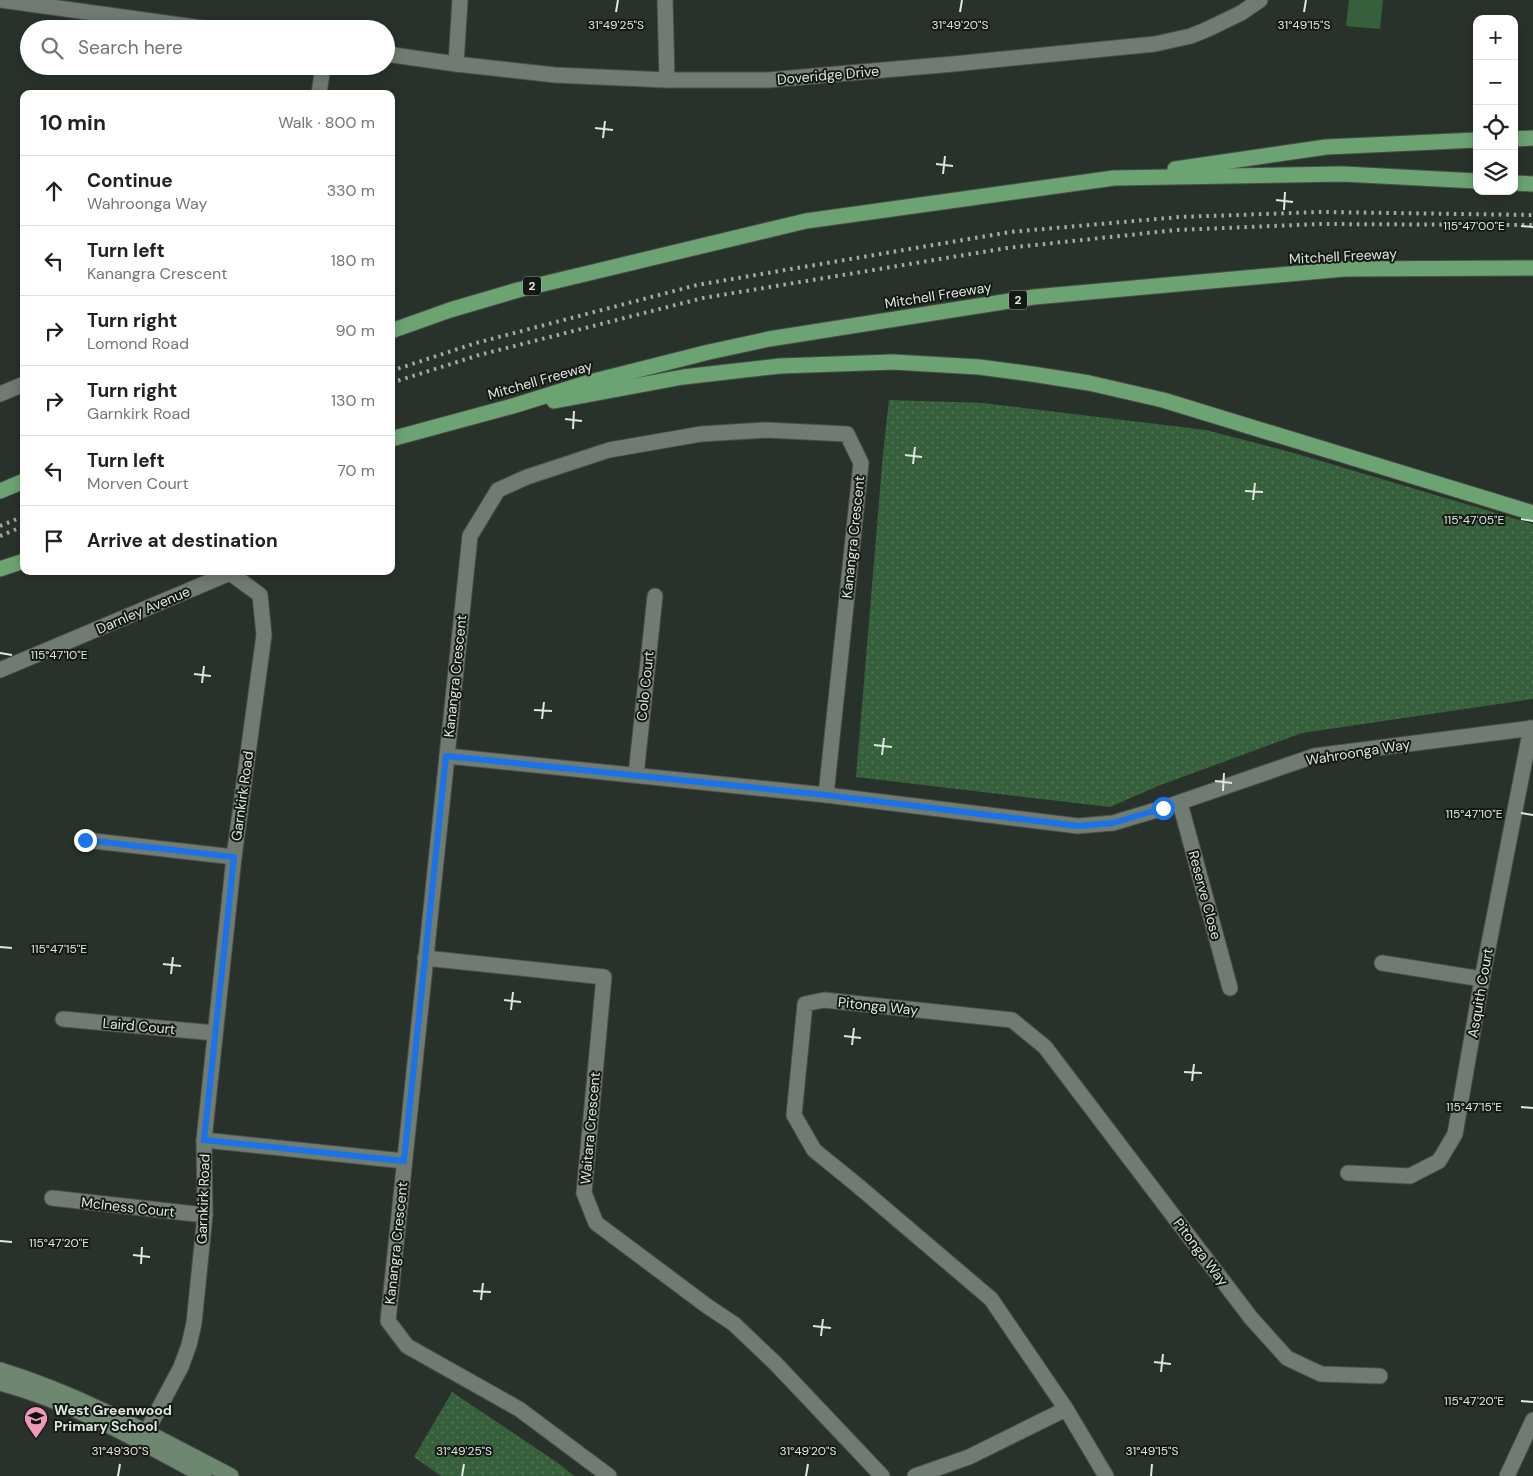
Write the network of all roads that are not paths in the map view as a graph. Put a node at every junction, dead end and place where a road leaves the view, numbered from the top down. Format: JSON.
{"nodes":[{"id":1,"x":1,"y":0,"type":"edge"},
{"id":2,"x":460,"y":0,"type":"edge"},
{"id":3,"x":665,"y":0,"type":"edge"},
{"id":4,"x":1260,"y":0,"type":"edge"},
{"id":5,"x":144,"y":20,"type":"edge"},
{"id":6,"x":395,"y":55,"type":"edge"},
{"id":7,"x":456,"y":64,"type":"junction"},
{"id":8,"x":322,"y":75,"type":"edge"},
{"id":9,"x":667,"y":80,"type":"junction"},
{"id":10,"x":320,"y":90,"type":"edge"},
{"id":11,"x":1533,"y":138,"type":"edge"},
{"id":12,"x":1518,"y":139,"type":"edge"},
{"id":13,"x":1473,"y":140,"type":"edge"},
{"id":14,"x":1114,"y":178,"type":"junction"},
{"id":15,"x":1473,"y":181,"type":"edge"},
{"id":16,"x":1518,"y":183,"type":"edge"},
{"id":17,"x":1533,"y":184,"type":"edge"},
{"id":18,"x":1533,"y":268,"type":"edge"},
{"id":19,"x":395,"y":330,"type":"edge"},
{"id":20,"x":20,"y":386,"type":"edge"},
{"id":21,"x":0,"y":394,"type":"edge"},
{"id":22,"x":513,"y":406,"type":"junction"},
{"id":23,"x":395,"y":438,"type":"edge"},
{"id":24,"x":20,"y":483,"type":"edge"},
{"id":25,"x":0,"y":491,"type":"edge"},
{"id":26,"x":1533,"y":513,"type":"edge"},
{"id":27,"x":20,"y":562,"type":"edge"},
{"id":28,"x":0,"y":569,"type":"edge"},
{"id":29,"x":225,"y":575,"type":"edge"},
{"id":30,"x":233,"y":575,"type":"edge"},
{"id":31,"x":655,"y":596,"type":"dead end"},
{"id":32,"x":0,"y":670,"type":"edge"},
{"id":33,"x":1532,"y":728,"type":"edge"},
{"id":34,"x":446,"y":756,"type":"junction"},
{"id":35,"x":636,"y":775,"type":"junction"},
{"id":36,"x":826,"y":795,"type":"junction"},
{"id":37,"x":1180,"y":803,"type":"junction"},
{"id":38,"x":85,"y":840,"type":"dead end"},
{"id":39,"x":234,"y":857,"type":"junction"},
{"id":40,"x":425,"y":958,"type":"junction"},
{"id":41,"x":1382,"y":963,"type":"dead end"},
{"id":42,"x":1482,"y":979,"type":"junction"},
{"id":43,"x":1230,"y":988,"type":"dead end"},
{"id":44,"x":63,"y":1019,"type":"dead end"},
{"id":45,"x":215,"y":1033,"type":"junction"},
{"id":46,"x":204,"y":1140,"type":"junction"},
{"id":47,"x":404,"y":1161,"type":"junction"},
{"id":48,"x":1348,"y":1173,"type":"dead end"},
{"id":49,"x":52,"y":1198,"type":"dead end"},
{"id":50,"x":205,"y":1215,"type":"junction"},
{"id":51,"x":0,"y":1370,"type":"edge"},
{"id":52,"x":1380,"y":1376,"type":"dead end"},
{"id":53,"x":0,"y":1383,"type":"edge"},
{"id":54,"x":1066,"y":1409,"type":"junction"},
{"id":55,"x":1533,"y":1420,"type":"edge"},
{"id":56,"x":143,"y":1437,"type":"junction"},
{"id":57,"x":204,"y":1476,"type":"edge"},
{"id":58,"x":231,"y":1476,"type":"edge"},
{"id":59,"x":609,"y":1476,"type":"edge"},
{"id":60,"x":882,"y":1476,"type":"edge"},
{"id":61,"x":915,"y":1476,"type":"edge"},
{"id":62,"x":1106,"y":1476,"type":"edge"},
{"id":63,"x":1507,"y":1476,"type":"edge"}],
"edges":[{"from":1,"to":5,"type":"street"},
{"from":2,"to":7,"type":"street"},
{"from":3,"to":9,"type":"street"},
{"from":4,"to":9,"type":"street","name":"Doveridge Drive"},
{"from":6,"to":7,"type":"street","name":"Doveridge Drive"},
{"from":7,"to":9,"type":"street","name":"Doveridge Drive"},
{"from":8,"to":10,"type":"street"},
{"from":11,"to":12,"type":"highway"},
{"from":13,"to":14,"type":"highway"},
{"from":14,"to":15,"type":"highway","number":"2"},
{"from":14,"to":19,"type":"highway","number":"2"},
{"from":16,"to":17,"type":"highway"},
{"from":18,"to":22,"type":"highway","name":"Mitchell Freeway","number":"2"},
{"from":20,"to":21,"type":"street"},
{"from":22,"to":23,"type":"highway","name":"Mitchell Freeway","number":"2"},
{"from":22,"to":26,"type":"highway"},
{"from":24,"to":25,"type":"highway"},
{"from":27,"to":28,"type":"highway"},
{"from":29,"to":32,"type":"street","name":"Darnley Avenue"},
{"from":30,"to":39,"type":"street","name":"Garnkirk Road"},
{"from":31,"to":35,"type":"street","name":"Colo Court"},
{"from":33,"to":37,"type":"street","name":"Wahroonga Way"},
{"from":33,"to":42,"type":"street","name":"Asquith Court"},
{"from":34,"to":35,"type":"street","name":"Wahroonga Way"},
{"from":34,"to":36,"type":"street","name":"Kanangra Crescent"},
{"from":34,"to":40,"type":"street","name":"Kanangra Crescent"},
{"from":35,"to":36,"type":"street","name":"Wahroonga Way"},
{"from":36,"to":37,"type":"street","name":"Wahroonga Way"},
{"from":37,"to":43,"type":"street","name":"Reserve Close"},
{"from":38,"to":39,"type":"street"},
{"from":39,"to":45,"type":"street","name":"Garnkirk Road"},
{"from":40,"to":47,"type":"street","name":"Kanangra Crescent"},
{"from":40,"to":60,"type":"street","name":"Waitara Crescent"},
{"from":41,"to":42,"type":"street"},
{"from":42,"to":48,"type":"street","name":"Asquith Court"},
{"from":44,"to":45,"type":"street","name":"Laird Court"},
{"from":45,"to":46,"type":"street","name":"Garnkirk Road"},
{"from":46,"to":47,"type":"street"},
{"from":46,"to":50,"type":"street","name":"Garnkirk Road"},
{"from":47,"to":59,"type":"street","name":"Kanangra Crescent"},
{"from":49,"to":50,"type":"street","name":"McIness Court"},
{"from":50,"to":56,"type":"street","name":"Garnkirk Road"},
{"from":51,"to":56,"type":"main road"},
{"from":52,"to":54,"type":"street","name":"Pitonga Way"},
{"from":53,"to":56,"type":"main road"},
{"from":54,"to":61,"type":"street"},
{"from":54,"to":62,"type":"street","name":"Pitonga Way"},
{"from":55,"to":63,"type":"street"},
{"from":56,"to":57,"type":"main road"},
{"from":56,"to":58,"type":"main road"}]}
